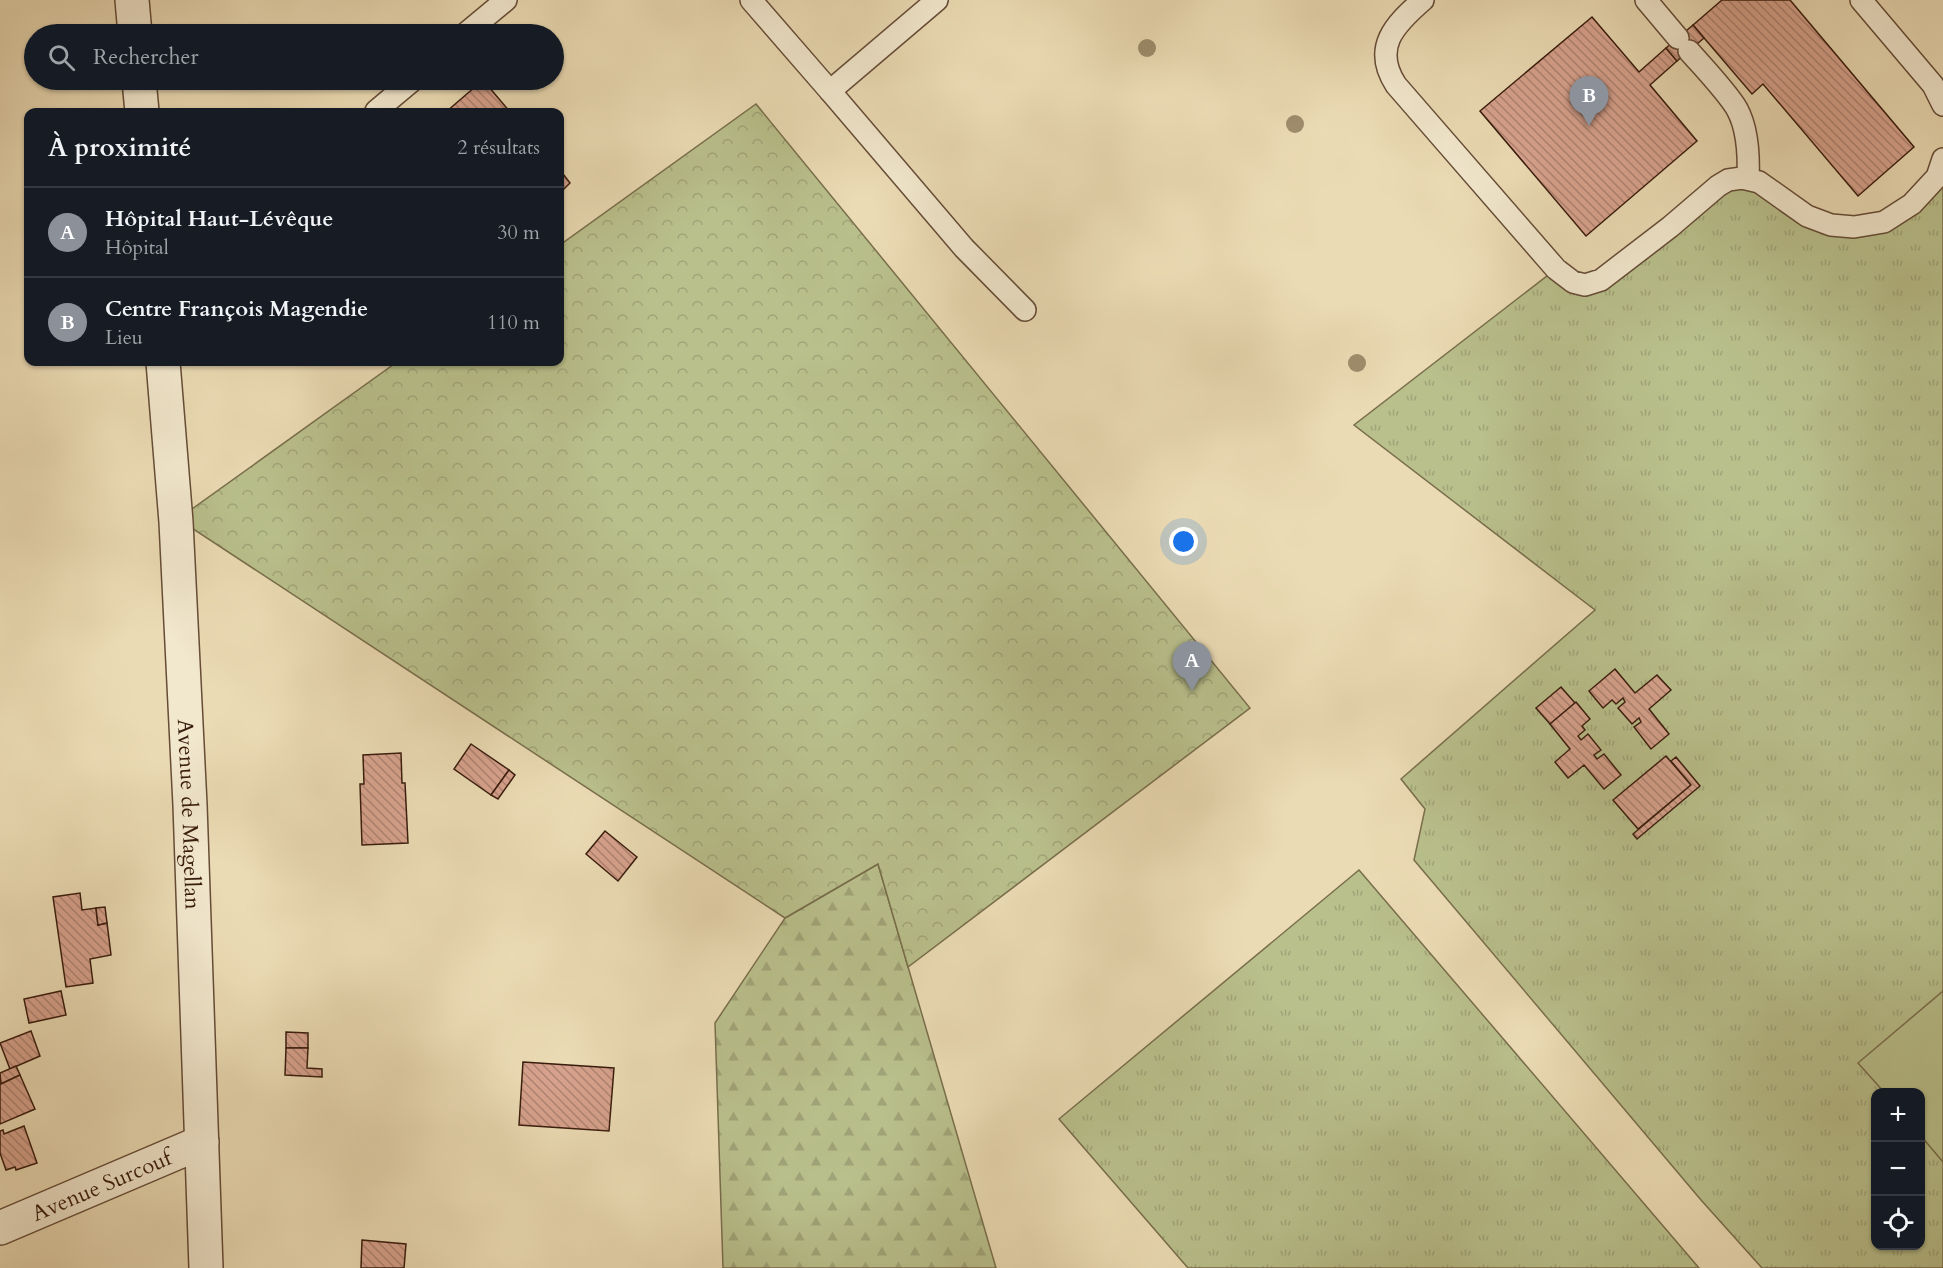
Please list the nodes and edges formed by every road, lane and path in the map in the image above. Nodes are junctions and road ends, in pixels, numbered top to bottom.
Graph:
1 (132, 0) edge
2 (506, 0) edge
3 (751, 0) edge
4 (937, 0) edge
5 (1423, 0) edge
6 (1646, 0) edge
7 (1861, 0) edge
8 (134, 24) edge
9 (477, 24) edge
10 (140, 90) edge
11 (401, 90) edge
12 (830, 91) junction
13 (1943, 105) edge
14 (141, 108) edge
15 (380, 108) edge
16 (1943, 159) edge
17 (1748, 179) junction
18 (1025, 310) dead end
19 (163, 366) edge
20 (202, 1142) junction
21 (0, 1228) edge
22 (206, 1268) edge

1 - 8 street
2 - 9 lane
3 - 12 lane
4 - 12 lane
5 - 17 lane
6 - 17 lane
7 - 13 lane
10 - 14 street
11 - 15 lane
12 - 18 lane
16 - 17 lane
19 - 20 street, Avenue de Magellan
20 - 21 street, Avenue Surcouf
20 - 22 street, Avenue de Magellan

